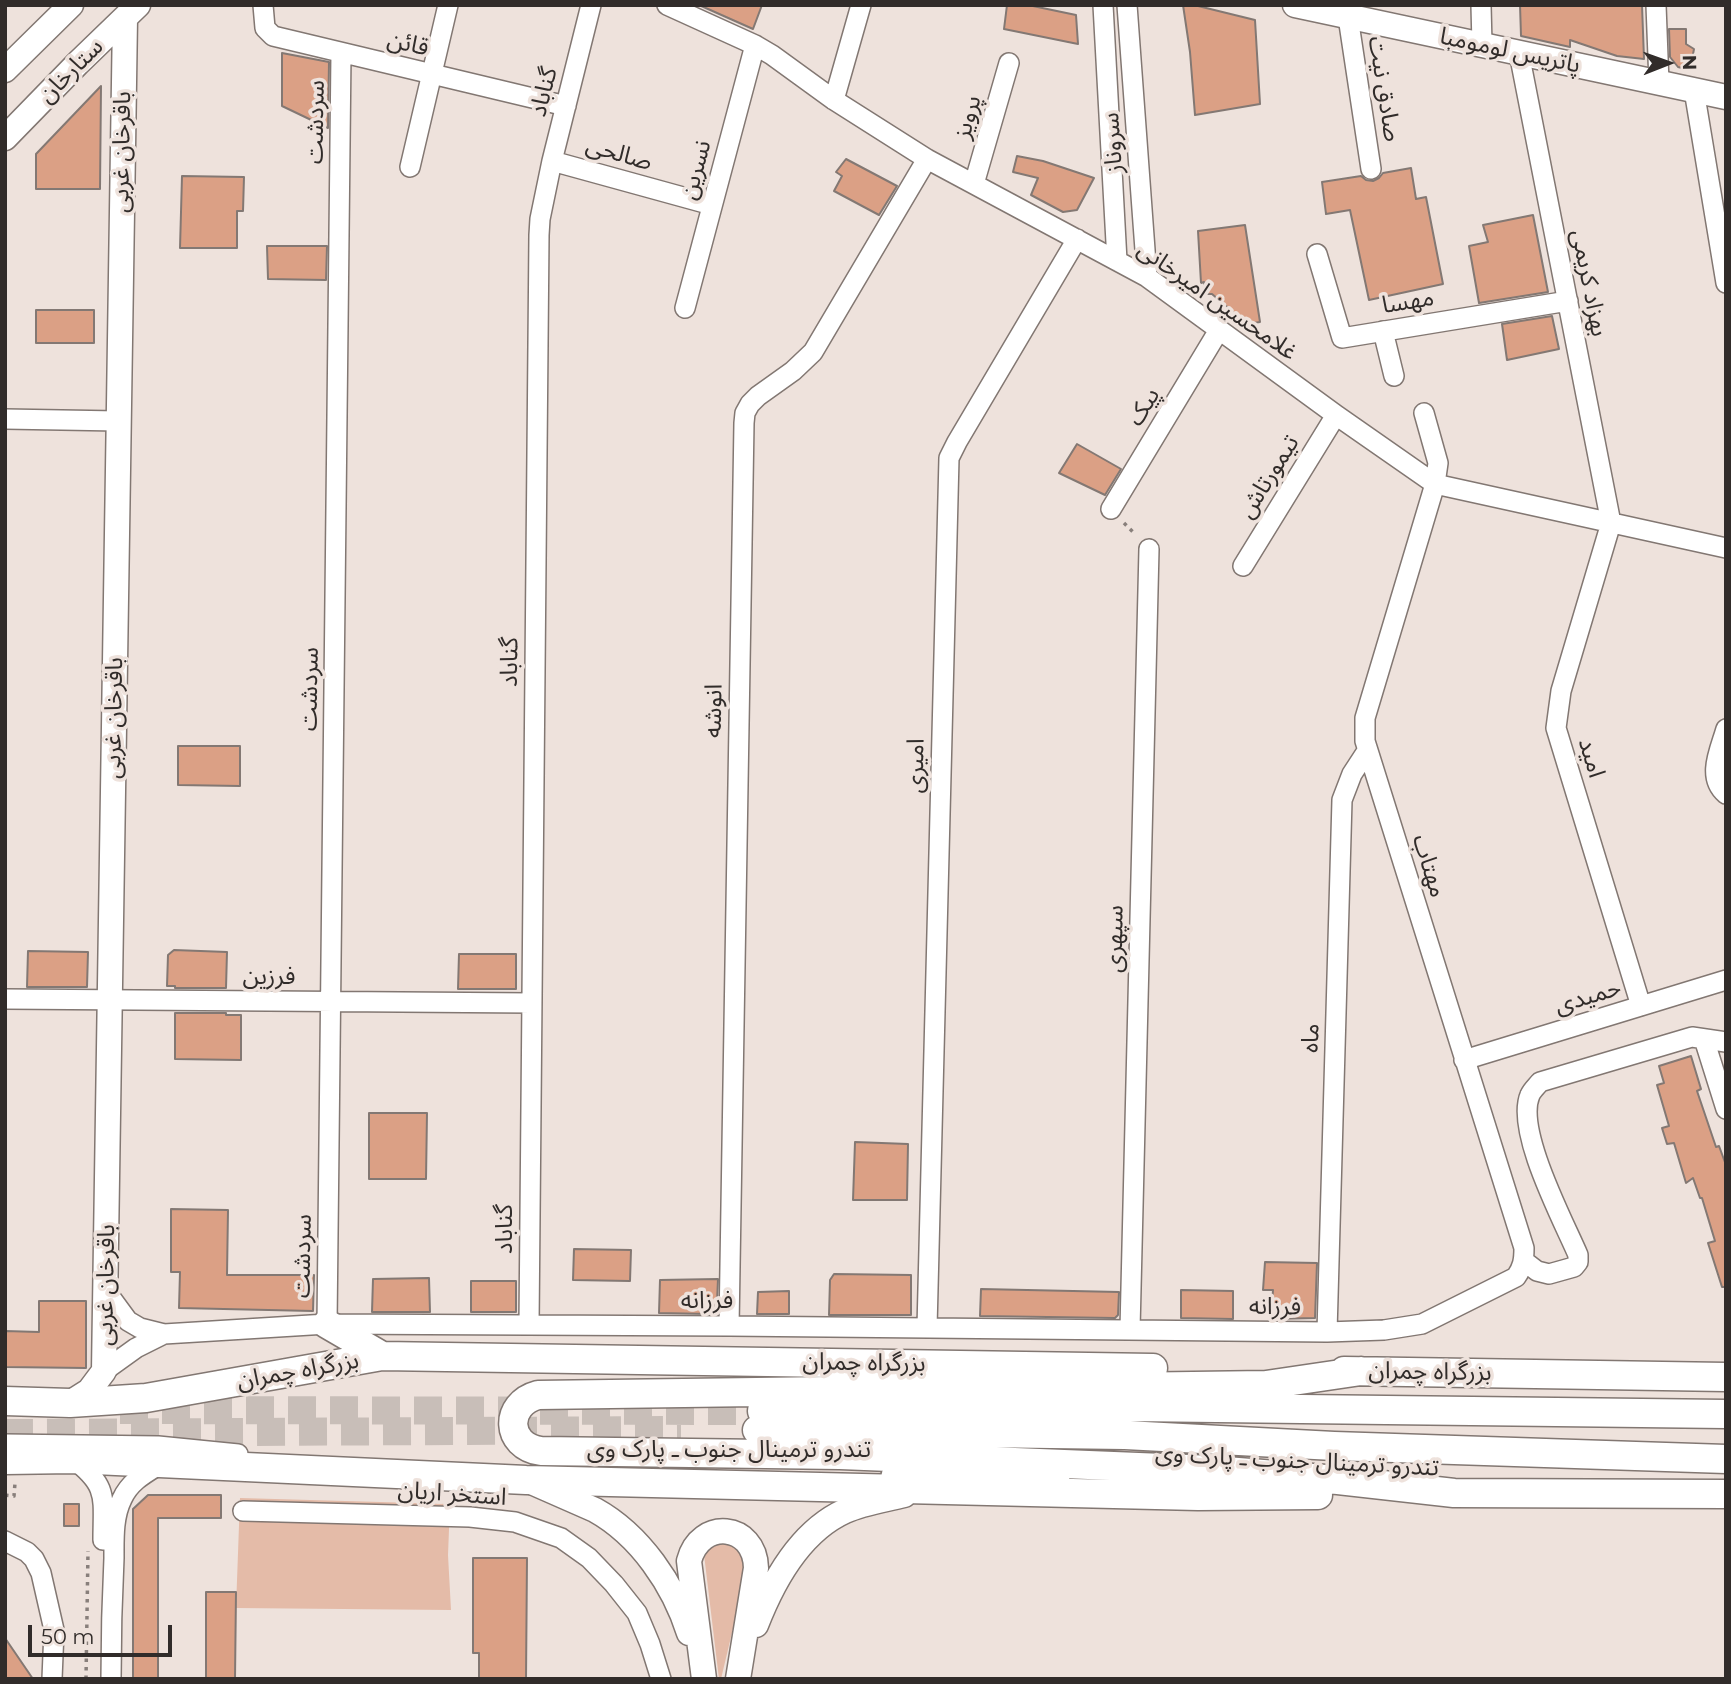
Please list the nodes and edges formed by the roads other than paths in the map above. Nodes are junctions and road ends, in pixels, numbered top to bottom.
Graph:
1 (71, 5) edge
2 (263, 5) edge
3 (447, 5) edge
4 (591, 5) edge
5 (667, 5) edge
6 (862, 5) edge
7 (1103, 5) edge
8 (1127, 5) edge
9 (1294, 5) edge
10 (1481, 5) edge
11 (1656, 5) edge
12 (1320, 8) edge
13 (131, 12) edge
14 (1348, 17) junction
15 (755, 45) junction
16 (1482, 45) junction
17 (341, 53) junction
18 (1519, 53) junction
19 (1009, 63) dead end
20 (5, 71) edge
21 (431, 74) junction
22 (1659, 83) junction
23 (1694, 90) junction
24 (1726, 97) edge
25 (834, 100) junction
26 (1134, 100) junction
27 (1109, 102) junction
28 (566, 106) junction
29 (1136, 123) junction
30 (1110, 124) junction
31 (5, 138) edge
32 (927, 159) junction
33 (552, 160) junction
34 (410, 167) dead end
35 (1371, 169) dead end
36 (974, 184) junction
37 (712, 205) junction
38 (1077, 240) junction
39 (1317, 254) dead end
40 (1117, 261) junction
41 (1147, 277) junction
42 (1726, 283) edge
43 (1567, 300) junction
44 (685, 308) dead end
45 (1219, 330) junction
46 (1383, 331) junction
47 (1394, 376) dead end
48 (1424, 413) dead end
49 (1336, 415) junction
50 (5, 419) edge
51 (118, 421) junction
52 (1436, 484) junction
53 (1111, 509) road end
54 (1611, 523) junction
55 (1726, 548) edge
56 (1149, 550) road end
57 (1242, 566) dead end
58 (1726, 729) edge
59 (1367, 751) junction
60 (1726, 794) edge
61 (1726, 980) edge
62 (5, 999) edge
63 (110, 1000) junction
64 (331, 1002) junction
65 (532, 1003) junction
66 (1641, 1006) junction
67 (1704, 1039) junction
68 (1726, 1042) edge
69 (1464, 1060) junction
70 (1726, 1109) edge
71 (1524, 1261) junction
72 (106, 1291) junction
73 (327, 1324) junction
74 (529, 1324) junction
75 (729, 1326) junction
76 (927, 1328) junction
77 (1130, 1329) junction
78 (1327, 1332) junction
79 (164, 1334) junction
80 (382, 1356) junction
81 (104, 1371) junction
82 (1361, 1371) junction
83 (1726, 1377) edge
84 (5, 1401) edge
85 (70, 1403) junction
86 (1726, 1414) edge
87 (5, 1444) edge
88 (73, 1458) junction
89 (1726, 1458) edge
90 (5, 1460) edge
91 (162, 1464) junction
92 (526, 1480) junction
93 (928, 1489) junction
94 (1454, 1493) junction
95 (1726, 1494) edge
96 (243, 1511) dead end
97 (5, 1541) edge
98 (107, 1599) junction
99 (52, 1679) edge
100 (101, 1679) edge
101 (111, 1679) edge
102 (661, 1679) edge
103 (703, 1679) edge
104 (738, 1679) edge

1 - 20 main road, ستارخان
2 - 17 street, قائن
3 - 21 street
4 - 28 street, گناباد
5 - 15 street, غلامحسین امیرخانی
6 - 25 street
7 - 27 street, سروناز
8 - 26 street, سروناز
9 - 12 main road, پاتریس لومومبا
10 - 16 street
11 - 22 street
12 - 14 main road, پاتریس لومومبا
13 - 31 main road, ستارخان
13 - 51 main road, باقرخان غربی
14 - 16 main road, پاتریس لومومبا
14 - 35 street, صادق نیت
15 - 25 street, غلامحسین امیرخانی
15 - 37 street, نسرین
16 - 18 main road, پاتریس لومومبا
17 - 21 street, قائن
17 - 64 street, سردشت
18 - 22 main road, پاتریس لومومبا
18 - 43 street, بهزاد کریمی
19 - 36 street, پرویز
21 - 28 street, قائن
21 - 34 street
22 - 23 main road, پاتریس لومومبا
23 - 24 main road, پاتریس لومومبا
23 - 42 street
25 - 32 street, غلامحسین امیرخانی
26 - 27 street
26 - 29 street, سروناز
27 - 30 street, سروناز
28 - 33 street, گناباد
29 - 30 street
29 - 41 street, سروناز
30 - 40 street, سروناز
32 - 36 street, غلامحسین امیرخانی
32 - 75 street, انوشه
33 - 37 street, صالحی
33 - 65 street, گناباد
36 - 38 street, غلامحسین امیرخانی
37 - 44 street, نسرین
38 - 40 street, غلامحسین امیرخانی
38 - 76 street, امیری
39 - 46 street, مهسا
40 - 41 street, غلامحسین امیرخانی
41 - 45 street, غلامحسین امیرخانی
43 - 46 street, مهسا
43 - 54 street, بهزاد کریمی
45 - 49 street, غلامحسین امیرخانی
45 - 53 street, پیک
46 - 47 street
48 - 52 street, مهتاب
49 - 52 street, غلامحسین امیرخانی
49 - 57 street, تیمورتاش
50 - 51 street
51 - 63 main road, باقرخان غربی
52 - 54 street, غلامحسین امیرخانی
52 - 59 street, مهتاب
54 - 55 street, غلامحسین امیرخانی
54 - 66 street, امید
56 - 77 street, سپهری
58 - 60 street
59 - 69 street, مهتاب
59 - 78 street, ماه
61 - 66 street, حمیدی
62 - 63 street, فرزین
63 - 64 street, فرزین
63 - 72 main road, باقرخان غربی
64 - 65 street, فرزین
64 - 73 street, سردشت
65 - 74 street, گناباد
66 - 69 street, حمیدی
67 - 68 street
67 - 70 street
67 - 71 street
69 - 71 street, مهتاب
71 - 78 street
72 - 79 street, فرزانه
72 - 81 main road, باقرخان غربی
73 - 74 street, فرزانه
73 - 79 street, فرزانه
73 - 80 highway
74 - 75 street, فرزانه
75 - 76 street, فرزانه
76 - 77 street, فرزانه
77 - 78 street, فرزانه
79 - 81 street
80 - 82 highway, بزرگراه چمران
80 - 85 highway, بزرگراه چمران
81 - 85 main road, باقرخان غربی
82 - 83 highway, بزرگراه چمران
82 - 94 highway
84 - 85 highway, بزرگراه چمران
86 - 89 highway, بزرگراه چمران
87 - 94 street, تندرو ترمینال جنوب ـ پارک وی
88 - 90 highway
88 - 91 highway
88 - 98 street
91 - 92 highway
91 - 98 street
92 - 93 highway
92 - 103 main road
93 - 94 highway
93 - 104 main road
94 - 95 highway
96 - 102 street, استخر اریان
97 - 99 street
98 - 100 street
98 - 101 street
103 - 104 main road

